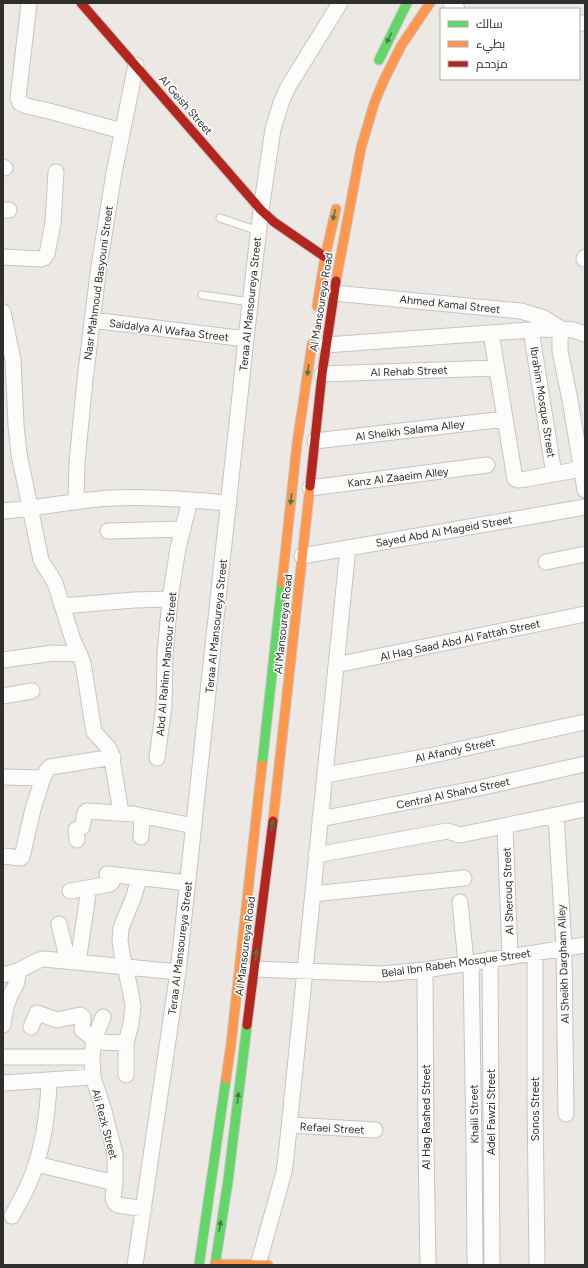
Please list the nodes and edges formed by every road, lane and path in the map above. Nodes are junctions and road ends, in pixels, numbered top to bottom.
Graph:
1 (29, 3) edge
2 (81, 3) edge
3 (340, 3) edge
4 (407, 3) edge
5 (430, 3) edge
6 (136, 65) junction
7 (376, 67) dead end
8 (122, 131) junction
9 (56, 172) dead end
10 (338, 199) dead end
11 (261, 210) junction
12 (220, 218) dead end
13 (258, 231) junction
14 (3, 257) edge
15 (325, 257) junction
16 (334, 293) junction
17 (202, 296) dead end
18 (250, 302) junction
19 (3, 312) edge
20 (316, 316) dead end
21 (92, 320) junction
22 (531, 330) junction
23 (563, 330) junction
24 (314, 331) dead end
25 (491, 333) junction
26 (585, 334) edge
27 (246, 339) junction
28 (326, 345) junction
29 (496, 368) junction
30 (322, 374) junction
31 (8, 381) edge
32 (505, 419) junction
33 (315, 442) junction
34 (487, 465) dead end
35 (581, 469) junction
36 (554, 474) junction
37 (310, 488) junction
38 (585, 490) edge
39 (190, 500) junction
40 (76, 502) junction
41 (229, 503) junction
42 (585, 507) edge
43 (31, 509) junction
44 (3, 511) edge
45 (182, 529) junction
46 (108, 531) dead end
47 (348, 548) junction
48 (585, 554) edge
49 (302, 556) junction
50 (546, 562) dead end
51 (170, 599) junction
52 (62, 606) junction
53 (585, 614) edge
54 (80, 654) junction
55 (3, 660) edge
56 (336, 666) junction
57 (32, 692) dead end
58 (3, 696) edge
59 (585, 722) edge
60 (263, 752) junction
61 (281, 755) junction
62 (113, 757) junction
63 (157, 758) dead end
64 (585, 764) edge
65 (325, 775) junction
66 (3, 777) edge
67 (43, 778) junction
68 (585, 809) edge
69 (121, 813) junction
70 (556, 815) junction
71 (142, 816) junction
72 (320, 819) junction
73 (194, 826) junction
74 (505, 826) junction
75 (141, 837) dead end
76 (77, 840) dead end
77 (316, 855) junction
78 (3, 856) edge
79 (139, 878) junction
80 (464, 878) dead end
81 (188, 883) junction
82 (89, 888) junction
83 (70, 891) dead end
84 (313, 894) junction
85 (460, 902) dead end
86 (59, 924) dead end
87 (585, 945) edge
88 (564, 948) junction
89 (535, 953) junction
90 (510, 956) junction
91 (490, 960) junction
92 (73, 962) junction
93 (469, 963) junction
94 (125, 967) junction
95 (254, 969) junction
96 (425, 970) junction
97 (18, 972) junction
98 (178, 972) junction
99 (305, 972) junction
100 (3, 975) edge
101 (103, 1017) dead end
102 (3, 1025) edge
103 (31, 1027) dead end
104 (94, 1040) junction
105 (126, 1043) junction
106 (3, 1057) edge
107 (92, 1057) junction
108 (126, 1075) dead end
109 (93, 1077) junction
110 (49, 1080) junction
111 (3, 1083) edge
112 (566, 1114) dead end
113 (290, 1125) junction
114 (375, 1130) dead end
115 (36, 1164) junction
116 (115, 1183) junction
117 (144, 1208) junction
118 (12, 1216) dead end
119 (215, 1264) edge
120 (135, 1265) edge
121 (185, 1265) edge
122 (199, 1265) edge
123 (258, 1265) edge
124 (268, 1265) edge
125 (428, 1265) edge
126 (475, 1265) edge
127 (492, 1265) edge
128 (537, 1265) edge

1 - 8 street
2 - 6 main road, Al Geish Street
3 - 11 street, Teraa Al Mansoureya Street
4 -> 7 main road
5 - 16 main road, Al Mansoureya Road
6 - 8 street, Nasr Mahmoud Basyouni Street
6 - 11 main road, Al Geish Street
8 - 21 street, Nasr Mahmoud Basyouni Street
9 - 14 street
10 -> 15 main road, Al Mansoureya Road
11 - 13 street, Teraa Al Mansoureya Street
11 - 15 main road, Al Geish Street
12 - 13 lane
13 - 18 street, Teraa Al Mansoureya Street
15 - 20 main road, Al Mansoureya Road
16 - 23 street, Ahmed Kamal Street
16 - 28 main road, Al Mansoureya Road
17 - 18 lane
18 - 27 street, Teraa Al Mansoureya Street
19 - 31 street
21 - 27 street, Saidalya Al Wafaa Street
21 - 40 street, Nasr Mahmoud Basyouni Street
22 - 23 street
22 - 25 street
22 - 36 street, Ibrahim Mosque Street
23 - 26 street
23 - 35 street
24 -> 60 main road, Al Mansoureya Road
25 - 28 street
25 - 29 street
27 - 41 street, Teraa Al Mansoureya Street
28 - 30 main road, Al Mansoureya Road
29 - 30 street, Al Rehab Street
29 - 32 street
30 - 33 main road, Al Mansoureya Road
31 - 43 street
32 - 33 street, Al Sheikh Salama Alley
32 - 36 street
33 - 37 main road, Al Mansoureya Road
34 - 37 street, Kanz Al Zaaeim Alley
35 - 36 street
35 - 38 street
37 - 49 main road, Al Mansoureya Road
39 - 40 street
39 - 41 street
39 - 45 street, Abd Al Rahim Mansour Street
40 - 43 street
41 - 73 street, Teraa Al Mansoureya Street
42 - 47 street, Sayed Abd Al Mageid Street
43 - 44 street
43 - 52 street
45 - 46 street
45 - 51 street, Abd Al Rahim Mansour Street
47 - 49 street, Sayed Abd Al Mageid Street
47 - 56 street
48 - 50 street
49 - 61 main road, Al Mansoureya Road
51 - 52 street
51 - 63 street, Abd Al Rahim Mansour Street
52 - 54 street
53 - 56 street, Al Hag Saad Abd Al Fattah Street
54 - 55 street
54 - 62 street
56 - 65 street
57 - 58 street
59 - 65 street, Al Afandy Street
60 - 61 main road
60 - 122 main road, Al Mansoureya Road
95 -> 61 main road, Al Mansoureya Road
62 - 67 street
62 - 69 street
64 - 72 street, Central Al Shahd Street
65 - 72 street
66 - 67 street
67 - 78 street
68 - 70 street
69 - 71 street
69 - 76 street
70 - 74 street
70 - 88 street, Al Sheikh Dargham Alley
71 - 73 street
71 - 75 street
72 - 77 street
73 - 81 street, Teraa Al Mansoureya Street
74 - 77 street
74 - 90 street, Al Sherouq Street
77 - 84 street
79 - 81 street
79 - 82 street
79 - 94 street
80 - 84 street
81 - 98 street, Teraa Al Mansoureya Street
82 - 83 street
82 - 92 street
84 - 99 street
85 - 93 street, Khalil Street
86 - 92 street
87 - 88 street, Belal Ibn Rabeh Mosque Street
88 - 89 street, Belal Ibn Rabeh Mosque Street
88 - 112 street, Al Sheikh Dargham Alley
89 - 90 street, Belal Ibn Rabeh Mosque Street
89 - 128 street, Sonos Street
90 - 91 street, Belal Ibn Rabeh Mosque Street
91 - 93 street, Belal Ibn Rabeh Mosque Street
91 - 127 street, Adel Fawzi Street
92 - 94 street
92 - 97 street
93 - 96 street, Belal Ibn Rabeh Mosque Street
93 - 126 street, Khalil Street
94 - 98 street
94 - 105 street
95 - 99 street, Belal Ibn Rabeh Mosque Street
119 -> 95 main road, Al Mansoureya Road
96 - 99 street, Belal Ibn Rabeh Mosque Street
96 - 125 street, Al Hag Rashed Street
97 - 100 street
97 - 102 street
98 - 117 street, Teraa Al Mansoureya Street
99 - 113 street
101 - 104 street, Ali Rezk Street
103 - 104 street
104 - 105 street
104 - 107 street, Ali Rezk Street
105 - 108 street
106 - 107 street
107 - 109 street, Ali Rezk Street
109 - 110 street
109 - 116 street, Ali Rezk Street
110 - 111 street
110 - 115 street
113 - 114 street, Refaei Street
113 - 123 street
115 - 116 street
115 - 118 street
116 - 117 street, Ali Rezk Street
117 - 120 street, Teraa Al Mansoureya Street
119 - 123 main road
121 - 122 street
123 - 124 main road

